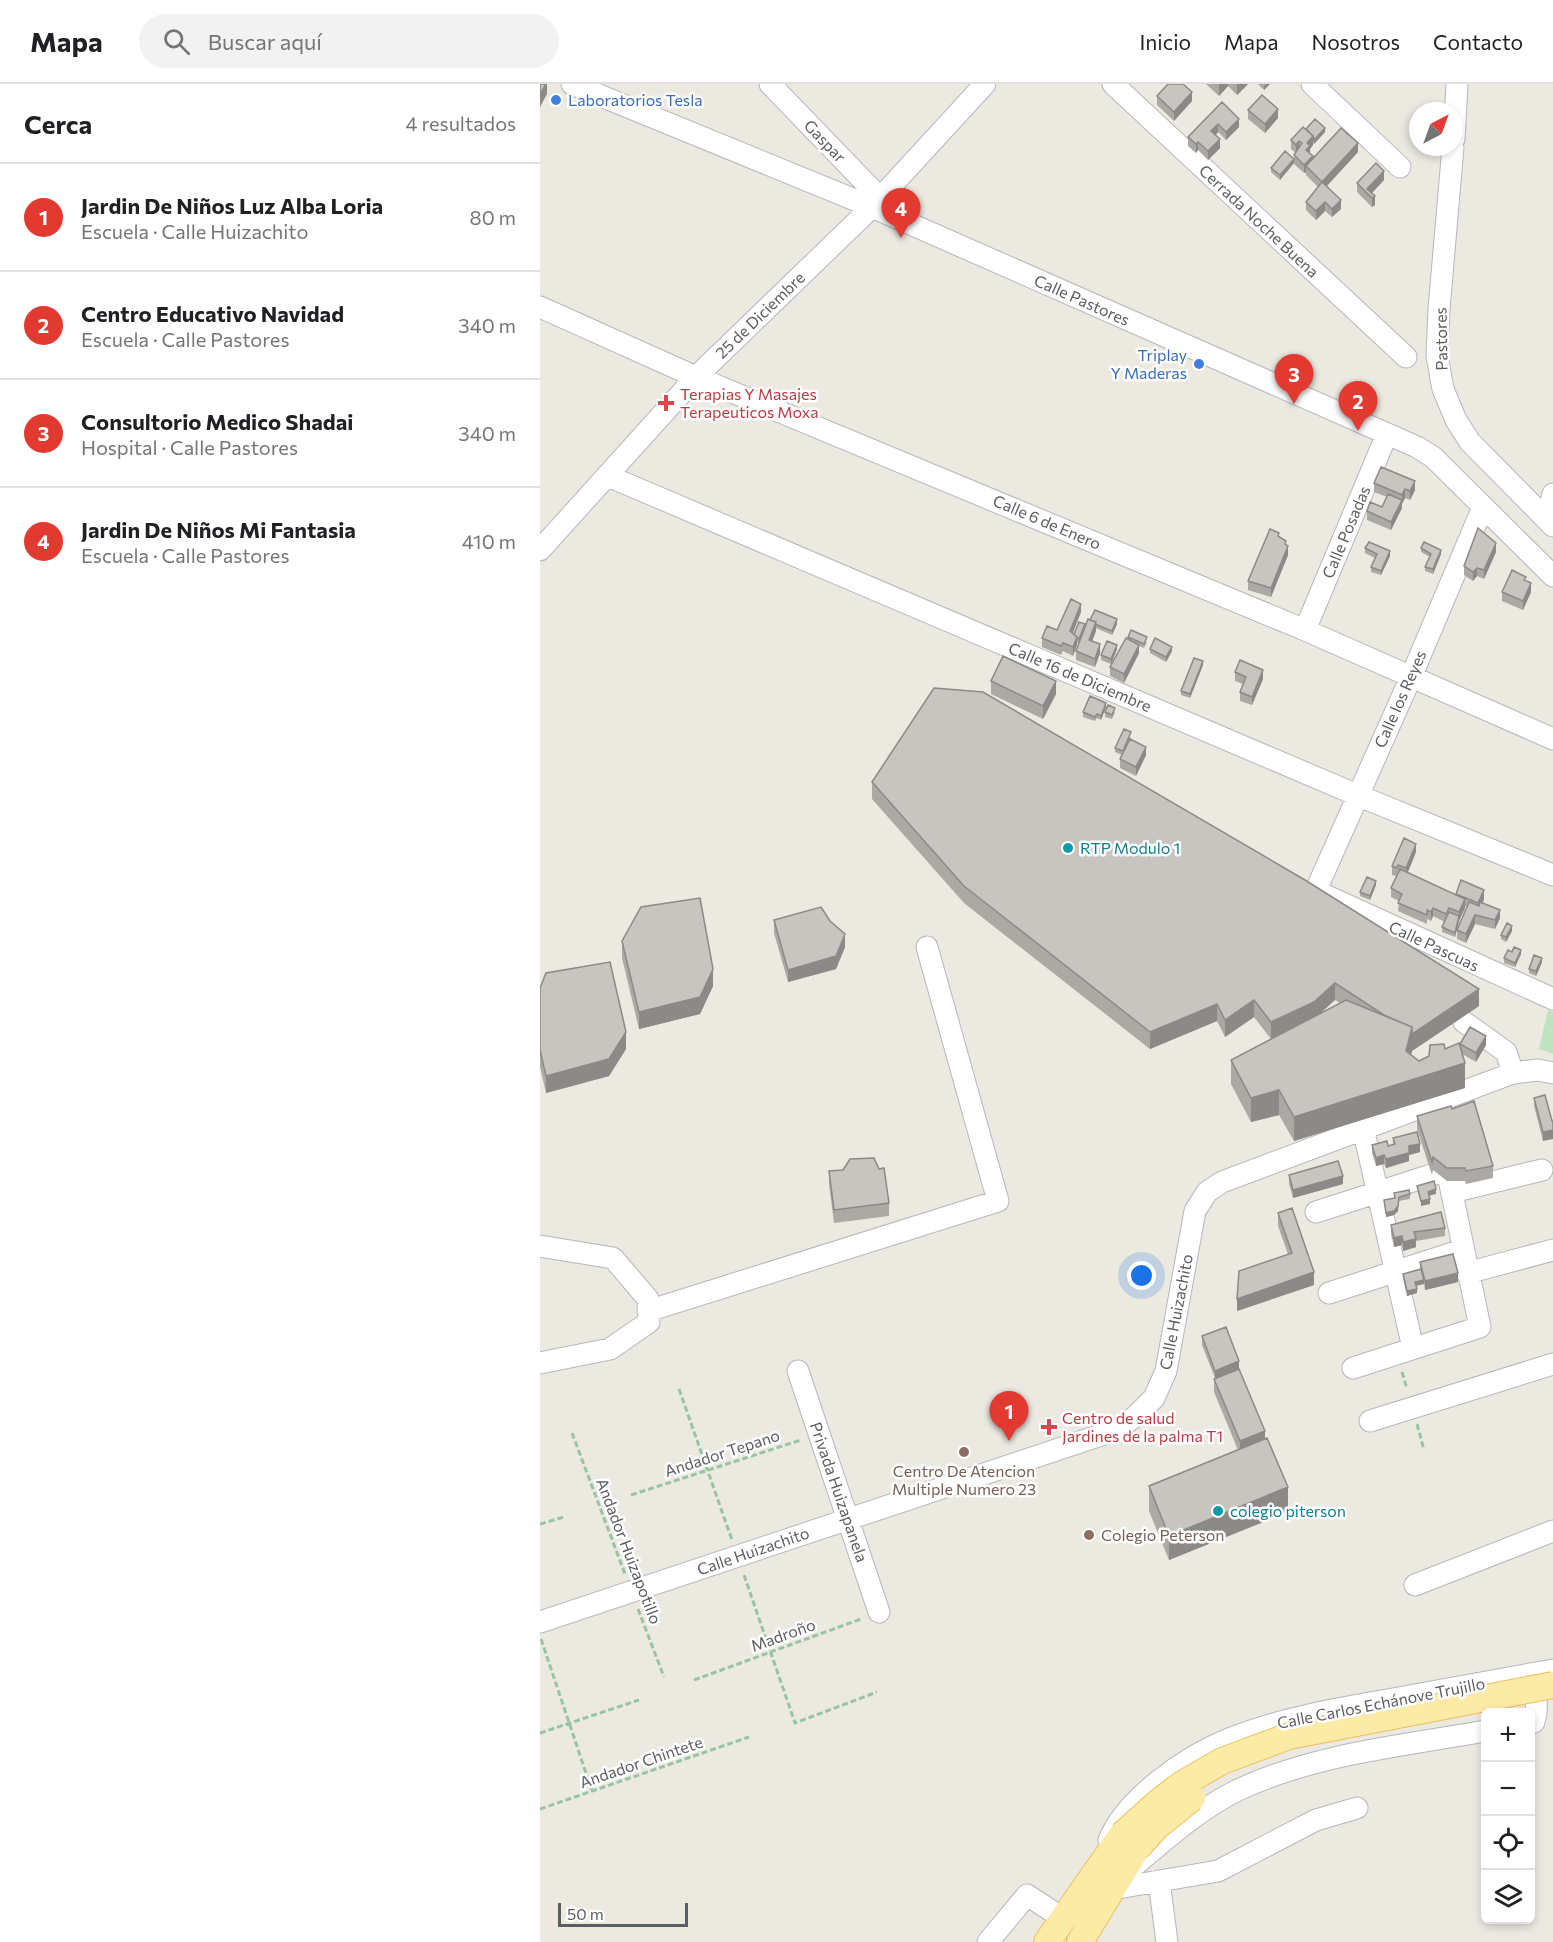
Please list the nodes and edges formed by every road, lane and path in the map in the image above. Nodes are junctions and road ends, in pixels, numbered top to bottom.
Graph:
1 (572, 84) edge
2 (770, 84) edge
3 (985, 84) edge
4 (1113, 84) edge
5 (1312, 84) edge
6 (1457, 84) edge
7 (1456, 102) edge
8 (1452, 156) edge
9 (1400, 167) dead end
10 (876, 203) junction
11 (540, 308) edge
12 (1406, 357) dead end
13 (696, 377) junction
14 (1387, 434) junction
15 (608, 476) junction
16 (1553, 494) edge
17 (1483, 507) junction
18 (1550, 523) edge
19 (540, 550) edge
20 (1553, 576) edge
21 (1305, 630) junction
22 (1411, 677) junction
23 (1553, 738) edge
24 (1357, 795) junction
25 (1553, 875) edge
26 (1295, 878) edge
27 (1316, 890) junction
28 (927, 947) dead end
29 (1553, 999) edge
30 (1464, 1022) dead end
31 (1553, 1072) edge
32 (1513, 1073) junction
33 (1363, 1128) junction
34 (1542, 1170) dead end
35 (1378, 1192) junction
36 (1452, 1192) junction
37 (1316, 1212) dead end
38 (540, 1246) edge
39 (1462, 1250) junction
40 (1553, 1250) edge
41 (1395, 1272) junction
42 (1467, 1273) junction
43 (1329, 1293) dead end
44 (648, 1311) junction
45 (1405, 1351) junction
46 (540, 1363) edge
47 (1553, 1364) edge
48 (1353, 1368) dead end
49 (798, 1371) dead end
50 (1370, 1421) dead end
51 (572, 1433) dead end
52 (819, 1434) junction
53 (631, 1495) dead end
54 (564, 1517) dead end
55 (848, 1519) junction
56 (540, 1524) edge
57 (1553, 1532) edge
58 (1414, 1585) dead end
59 (632, 1591) junction
60 (879, 1612) joint
61 (540, 1622) edge
62 (540, 1638) edge
63 (1553, 1670) edge
64 (1521, 1676) junction
65 (664, 1677) dead end
66 (694, 1680) dead end
67 (1553, 1685) edge
68 (877, 1692) dead end
69 (1424, 1693) junction
70 (639, 1700) dead end
71 (1553, 1700) edge
72 (1539, 1721) edge
73 (795, 1723) dead end
74 (569, 1724) junction
75 (1481, 1732) edge
76 (540, 1733) edge
77 (749, 1737) dead end
78 (1434, 1740) junction
79 (592, 1791) junction
80 (1357, 1808) dead end
81 (540, 1809) edge
82 (1130, 1842) junction
83 (1159, 1881) junction
84 (1108, 1882) junction
85 (1064, 1918) junction
86 (988, 1942) edge
87 (1047, 1942) edge
88 (1080, 1942) edge
89 (1167, 1942) edge

1 - 10 street, Calle Pastores
2 - 10 street, Gaspar
3 - 10 street, 25 de Diciembre
4 - 12 street, Cerrada Noche Buena
5 - 9 street
6 - 7 street
8 - 18 street, Pastores
10 - 13 street, 25 de Diciembre
10 - 14 street, Calle Pastores
11 - 13 street, Calle 6 de Enero
13 - 15 street, 25 de Diciembre
13 - 21 street, Calle 6 de Enero
14 - 17 street, Calle Pastores
14 - 21 street, Calle Posadas
15 - 19 street, 25 de Diciembre
15 - 24 street, Calle 16 de Diciembre
16 - 18 street
17 - 20 street, Calle Pastores
17 - 22 street, Calle los Reyes
21 - 22 street, Calle 6 de Enero
22 - 23 street, Calle 6 de Enero
22 - 24 street, Calle los Reyes
24 - 25 street, Calle 16 de Diciembre
24 - 27 street, Calle los Reyes
26 - 27 street, Calle Pascuas
27 - 29 street, Calle Pascuas
28 - 44 street
30 - 32 street
31 - 32 street, Calle Huizachito
32 - 33 street, Calle Huizachito
33 - 35 street
33 - 55 street, Calle Huizachito
34 - 36 street
35 - 36 street
35 - 37 street
35 - 41 street
36 - 39 street
38 - 44 street
39 - 41 street
39 - 42 street
40 - 42 street
41 - 43 street
41 - 45 street
42 - 45 street
44 - 46 street
45 - 48 street
47 - 50 street
49 - 52 street, Privada Huizapanela
51 - 59 path, Andador Huizapotillo
52 - 53 path, Andador Tepano
52 - 55 street, Privada Huizapanela
54 - 56 path
55 - 59 street, Calle Huizachito
55 - 60 street, Privada Huizapanela
57 - 58 street
59 - 61 street, Calle Huizachito
59 - 65 path, Andador Huizapotillo
60 - 66 path, Madroño
62 - 74 path
63 - 64 street, Calle Carlos Echánove Trujillo
64 - 69 street, Calle Carlos Echánove Trujillo
64 - 72 street
67 - 82 main road, Calle Carlos Echánove Trujillo, bridge
68 - 73 path
69 - 78 street
69 - 84 street, Calle Carlos Echánove Trujillo
70 - 74 path
71 - 82 main road, Calle Carlos Echánove Trujillo, bridge
74 - 76 path
74 - 79 path
75 - 78 street, Calle Carlos Echánove Trujillo
77 - 79 path, Andador Chintete
78 - 84 street, Calle Carlos Echánove Trujillo
79 - 81 path, Andador Chintete
80 - 83 street
82 - 84 main road, Calle Carlos Echánove Trujillo
83 - 84 street
83 - 89 street
84 - 85 main road, Calle Carlos Echánove Trujillo
84 - 88 main road, Calle Carlos Echánove Trujillo
85 - 86 street
85 - 87 main road, Calle Carlos Echánove Trujillo

